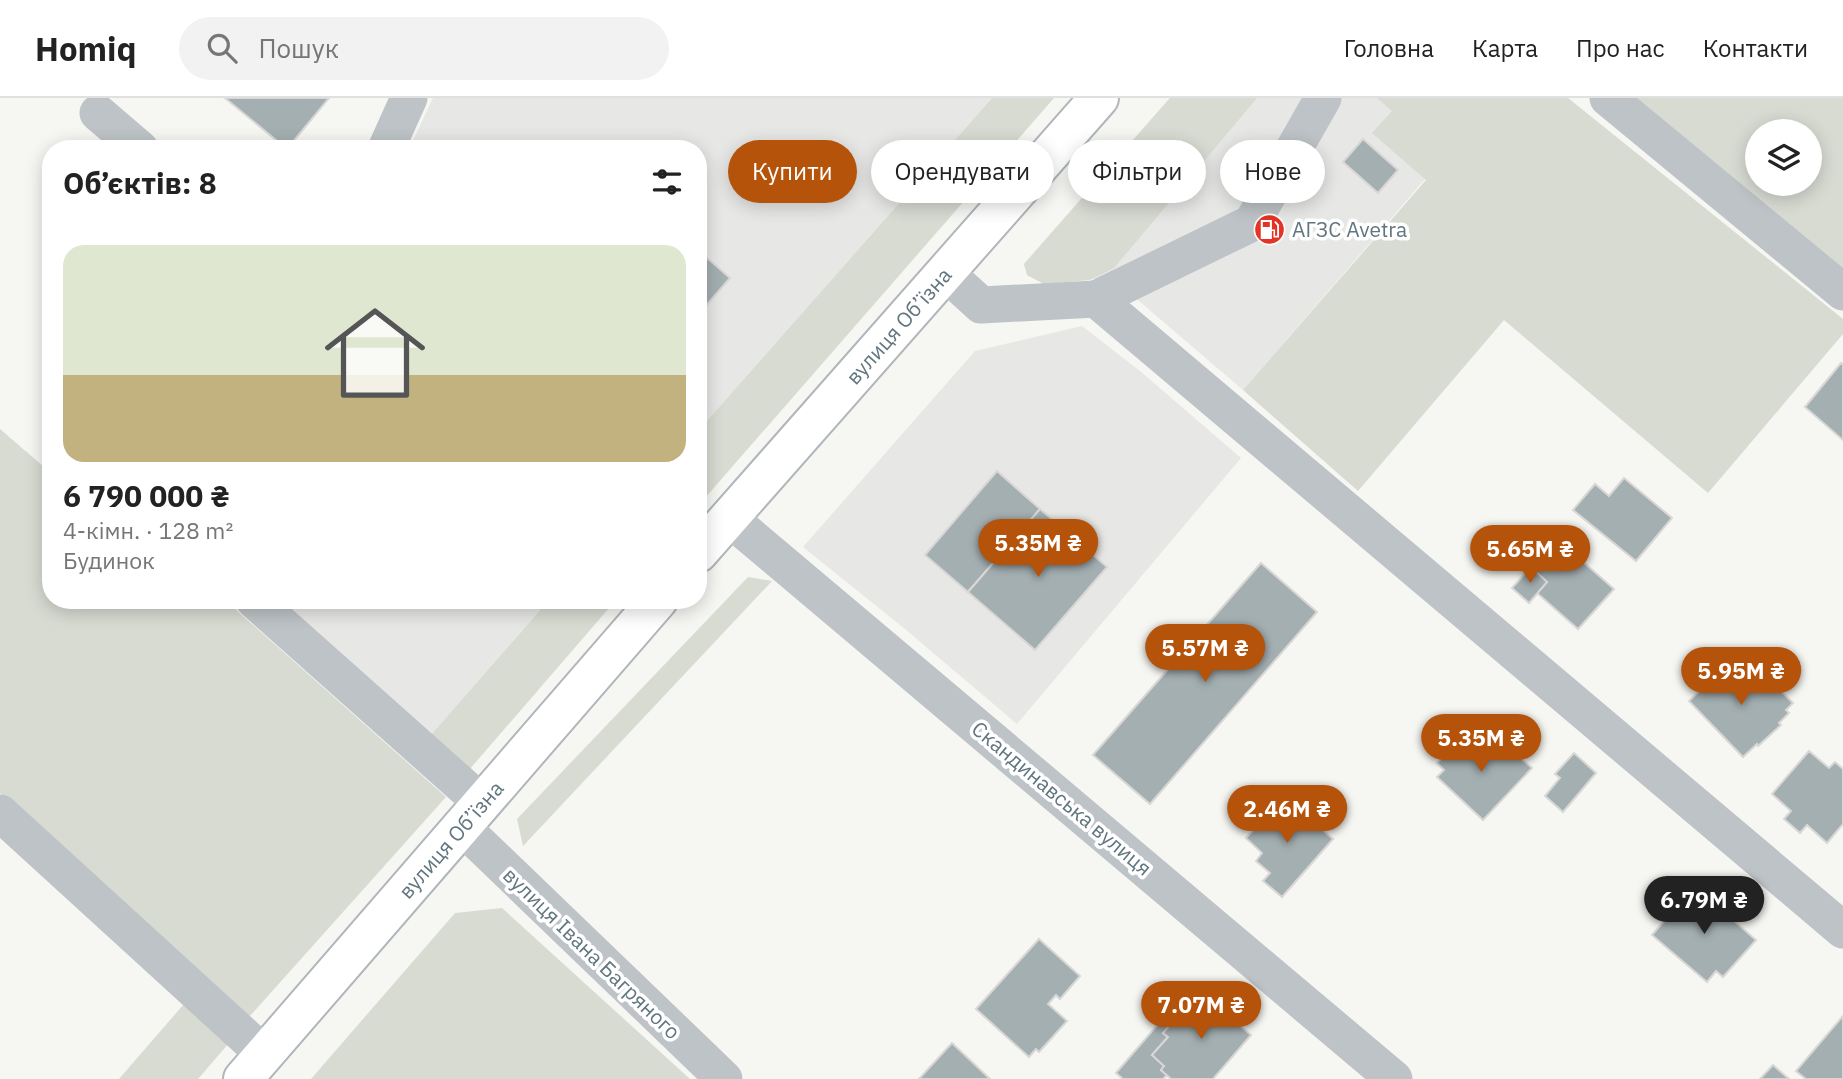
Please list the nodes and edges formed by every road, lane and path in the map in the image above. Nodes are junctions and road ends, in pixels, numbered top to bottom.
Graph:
1 (409, 98) edge
2 (1099, 98) edge
3 (1323, 98) edge
4 (1608, 98) edge
5 (98, 113) dead end
6 (130, 140) edge
7 (390, 140) edge
8 (946, 273) junction
9 (1843, 292) edge
10 (1096, 299) junction
11 (729, 518) junction
12 (707, 544) edge
13 (263, 609) edge
14 (650, 609) edge
15 (0, 813) edge
16 (471, 815) junction
17 (1843, 930) edge
18 (253, 1066) edge
19 (724, 1079) edge
20 (1394, 1079) edge

1 - 7 street
2 - 8 highway, вулиця Об’їзна
3 - 10 street
4 - 9 street
5 - 6 street
8 - 10 street
8 - 11 highway, вулиця Об’їзна
10 - 17 street
11 - 12 highway, вулиця Об’їзна
11 - 20 street, Скандинавська вулиця
13 - 16 street, вулиця Івана Багряного
14 - 16 highway, вулиця Об’їзна
15 - 18 street
16 - 18 highway, вулиця Об’їзна
16 - 19 street, вулиця Івана Багряного

